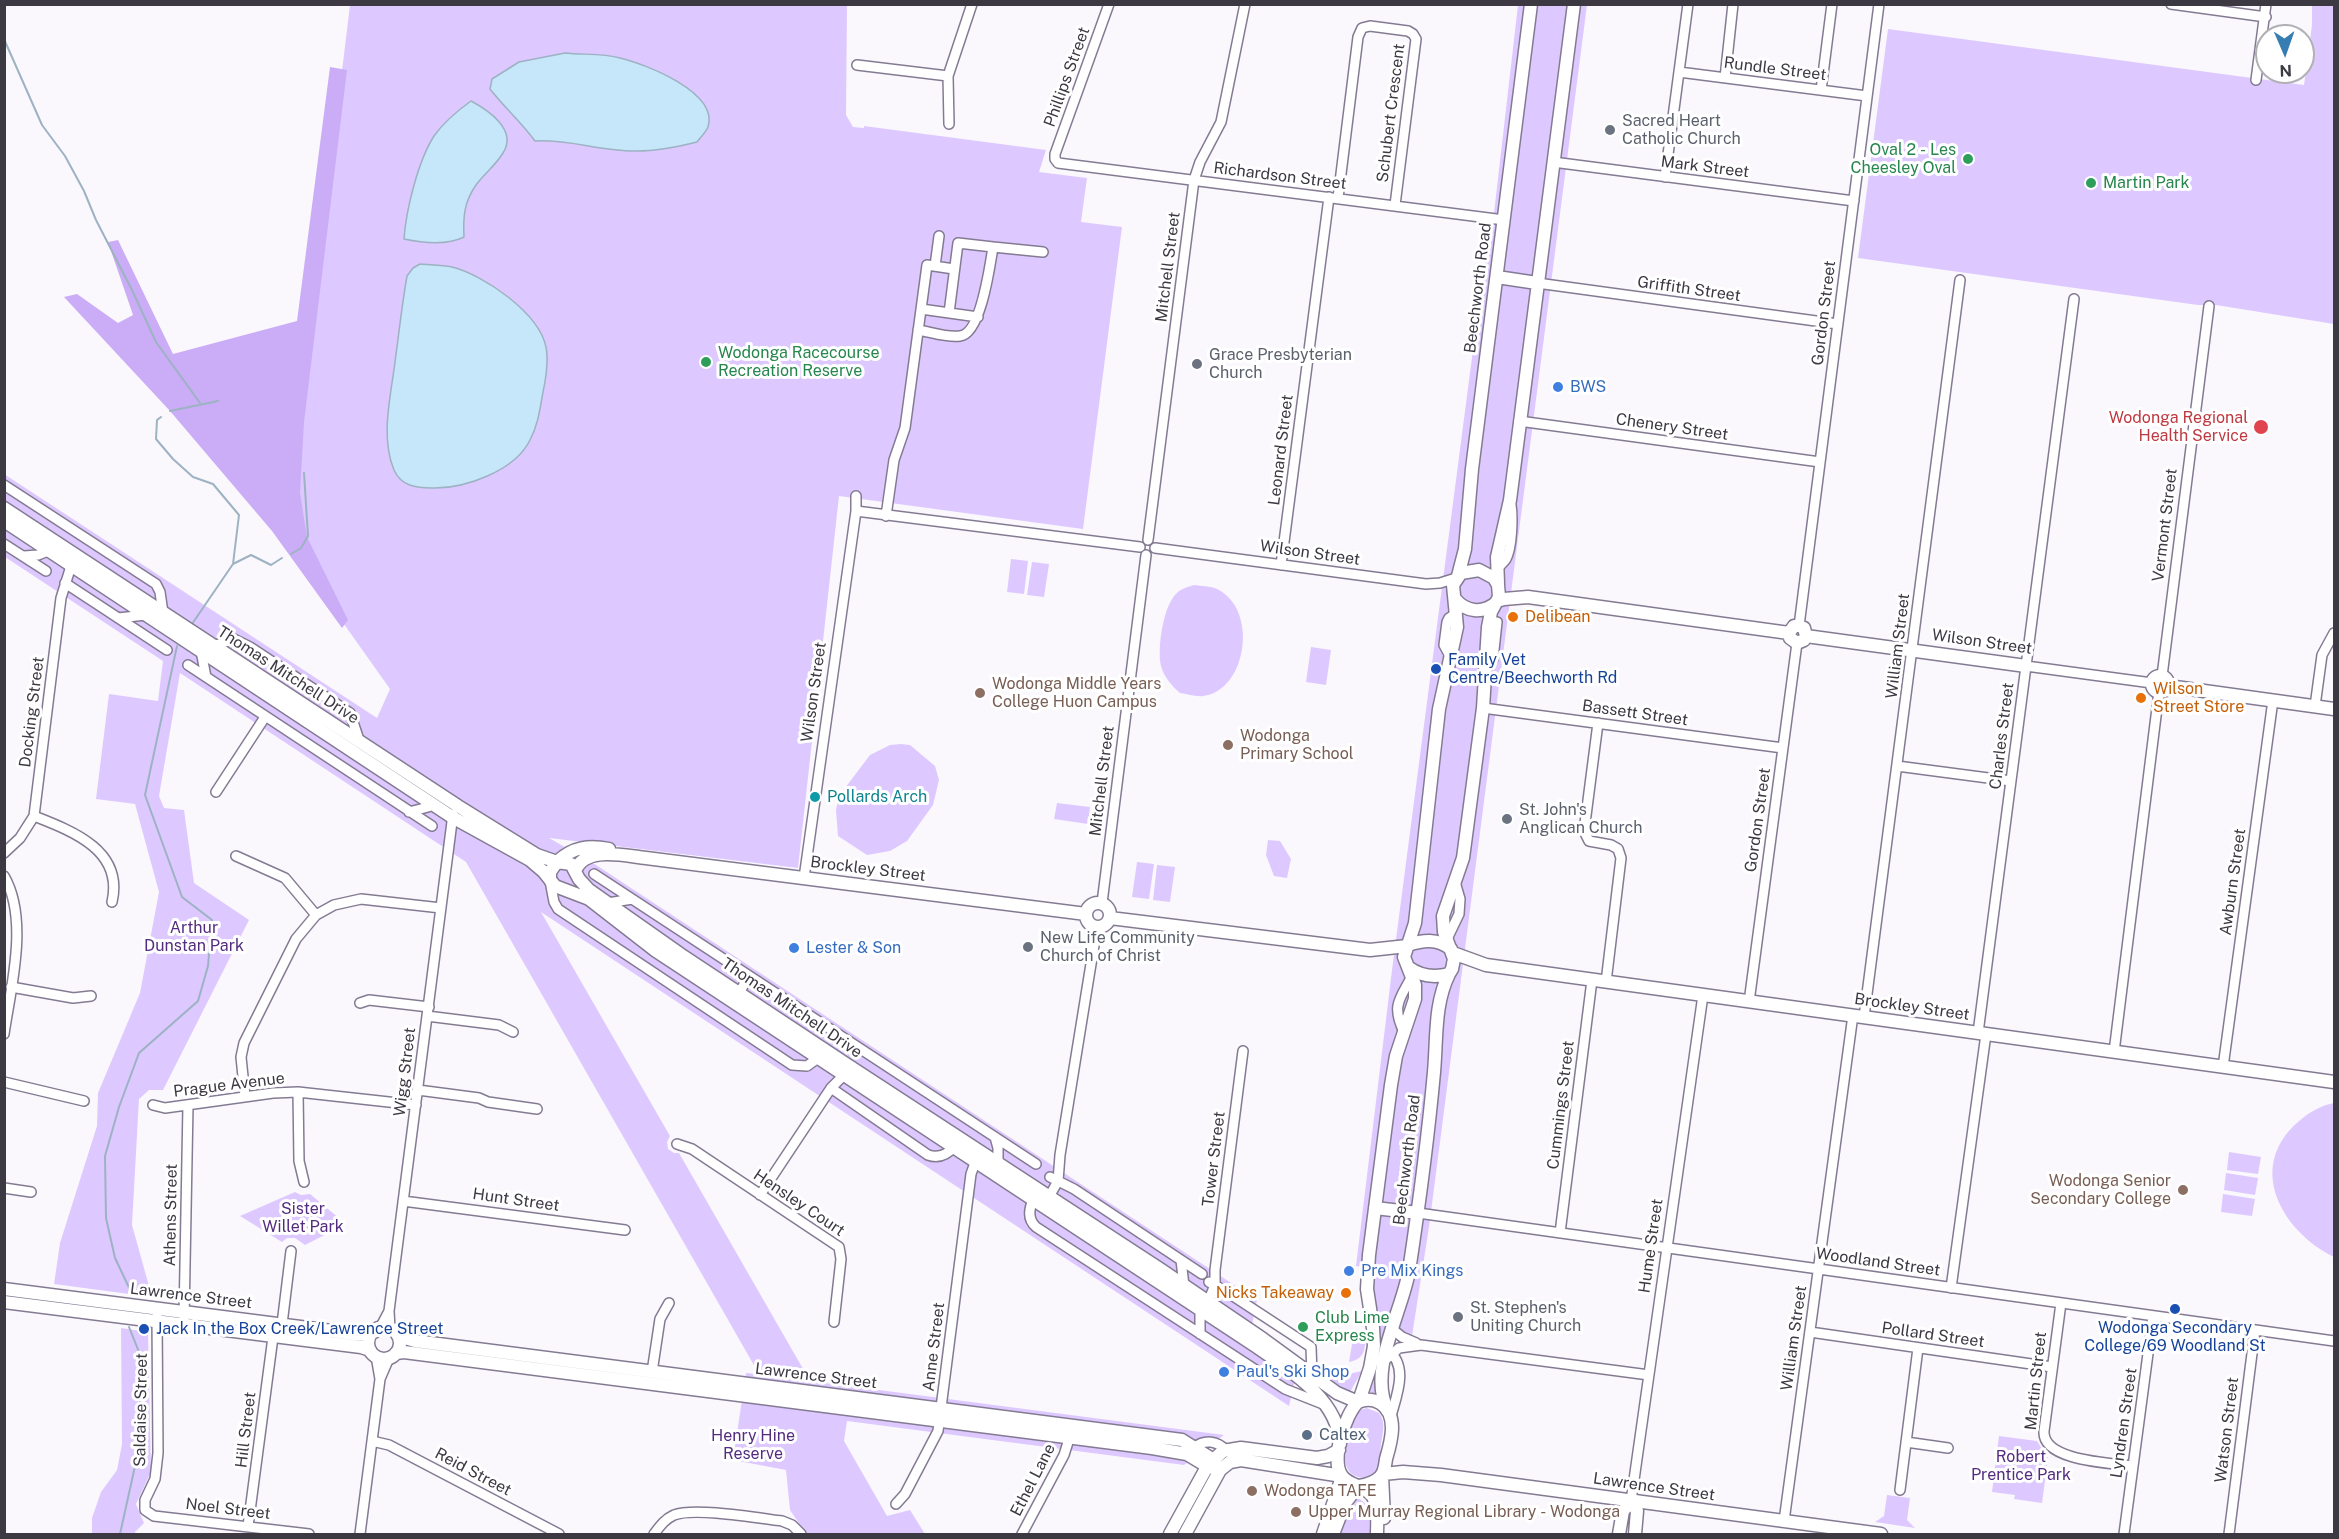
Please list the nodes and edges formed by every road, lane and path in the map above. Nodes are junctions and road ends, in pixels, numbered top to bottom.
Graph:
1 (972, 4) edge
2 (1109, 4) edge
3 (1245, 4) edge
4 (1531, 4) edge
5 (1574, 4) edge
6 (1688, 4) edge
7 (1733, 4) edge
8 (1832, 4) edge
9 (1879, 4) edge
10 (2171, 4) edge
11 (2266, 4) edge
12 (2266, 17) junction
13 (2265, 24) edge
14 (857, 65) dead end
15 (1679, 72) junction
16 (948, 76) junction
17 (1725, 78) junction
18 (1821, 90) junction
19 (1868, 96) junction
20 (949, 124) dead end
21 (1055, 159) joint
22 (1553, 162) junction
23 (1665, 177) junction
24 (1194, 180) junction
25 (1333, 198) junction
26 (1854, 201) junction
27 (1395, 205) junction
28 (1504, 220) junction
29 (939, 236) dead end
30 (993, 247) junction
31 (1043, 252) dead end
32 (935, 266) junction
33 (954, 269) junction
34 (1497, 277) junction
35 (1960, 280) dead end
36 (1537, 283) junction
37 (2074, 299) dead end
38 (2209, 306) dead end
39 (921, 309) junction
40 (949, 313) junction
41 (978, 317) junction
42 (1838, 324) junction
43 (918, 330) junction
44 (1519, 421) junction
45 (1820, 462) junction
46 (4, 485) edge
47 (856, 496) dead end
48 (4, 508) edge
49 (856, 511) junction
50 (886, 516) junction
51 (4, 521) edge
52 (46, 536) junction
53 (4, 544) edge
54 (1145, 547) junction
55 (48, 550) junction
56 (22, 555) junction
57 (72, 560) junction
58 (1281, 565) junction
59 (46, 570) dead end
60 (1457, 577) junction
61 (65, 583) junction
62 (1426, 584) junction
63 (1498, 584) junction
64 (1528, 597) junction
65 (1454, 598) junction
66 (1497, 602) junction
67 (163, 613) junction
68 (146, 615) junction
69 (118, 618) junction
70 (2334, 633) edge
71 (1798, 634) junction
72 (207, 649) junction
73 (1913, 649) junction
74 (167, 650) dead end
75 (188, 665) dead end
76 (2026, 666) junction
77 (206, 677) junction
78 (2160, 684) junction
79 (2273, 700) junction
80 (2315, 706) junction
81 (1483, 708) junction
82 (2334, 709) edge
83 (265, 717) junction
84 (1598, 723) junction
85 (360, 743) junction
86 (1783, 748) junction
87 (1897, 766) junction
88 (2011, 782) junction
89 (216, 792) dead end
90 (433, 797) junction
91 (410, 812) junction
92 (460, 815) junction
93 (33, 816) junction
94 (432, 826) dead end
95 (4, 853) edge
96 (236, 856) dead end
97 (646, 858) junction
98 (557, 862) junction
99 (576, 872) junction
100 (594, 874) dead end
101 (4, 876) edge
102 (804, 878) junction
103 (550, 880) junction
104 (561, 889) junction
105 (632, 899) junction
106 (112, 902) dead end
107 (608, 903) junction
108 (1102, 903) junction
109 (441, 908) junction
110 (1086, 914) junction
111 (316, 915) junction
112 (1110, 918) junction
113 (1097, 927) junction
114 (1407, 945) junction
115 (1450, 947) junction
116 (1370, 950) junction
117 (1486, 965) junction
118 (1409, 970) junction
119 (1450, 972) junction
120 (752, 978) junction
121 (1592, 980) junction
122 (1606, 982) junction
123 (11, 987) junction
124 (1703, 995) junction
125 (91, 996) dead end
126 (740, 998) junction
127 (1749, 1002) junction
128 (360, 1003) dead end
129 (428, 1011) junction
130 (1858, 1016) junction
131 (513, 1032) dead end
132 (4, 1034) edge
133 (1982, 1034) junction
134 (817, 1045) junction
135 (1243, 1051) dead end
136 (2114, 1052) junction
137 (818, 1058) junction
138 (792, 1065) junction
139 (2223, 1067) junction
140 (842, 1070) junction
141 (808, 1075) dead end
142 (4, 1082) edge
143 (2334, 1082) edge
144 (831, 1088) junction
145 (418, 1090) junction
146 (298, 1092) junction
147 (245, 1096) junction
148 (84, 1101) dead end
149 (153, 1105) dead end
150 (188, 1105) junction
151 (416, 1105) junction
152 (537, 1109) dead end
153 (995, 1137) junction
154 (958, 1142) junction
155 (677, 1144) dead end
156 (982, 1160) junction
157 (998, 1161) junction
158 (1036, 1164) dead end
159 (1054, 1179) junction
160 (304, 1182) dead end
161 (4, 1188) edge
162 (31, 1192) dead end
163 (1042, 1194) junction
164 (760, 1195) junction
165 (403, 1201) junction
166 (1375, 1208) junction
167 (1418, 1213) junction
168 (625, 1230) dead end
169 (1560, 1233) junction
170 (1667, 1248) junction
171 (291, 1251) dead end
172 (1181, 1260) junction
173 (1818, 1269) junction
174 (1202, 1274) dead end
175 (1170, 1283) junction
176 (1212, 1284) junction
177 (1184, 1286) junction
178 (1951, 1288) junction
179 (4, 1289) edge
180 (4, 1302) edge
181 (669, 1303) dead end
182 (2061, 1303) junction
183 (1204, 1305) junction
184 (184, 1312) junction
185 (157, 1316) junction
186 (2153, 1316) junction
187 (834, 1322) dead end
188 (282, 1324) junction
189 (183, 1326) junction
190 (1392, 1329) junction
191 (2255, 1330) junction
192 (386, 1331) junction
193 (1810, 1332) junction
194 (1200, 1334) junction
195 (273, 1337) junction
196 (2334, 1341) edge
197 (1421, 1345) junction
198 (1918, 1348) junction
199 (373, 1353) junction
200 (1388, 1354) junction
201 (524, 1355) junction
202 (392, 1356) junction
203 (2052, 1367) junction
204 (522, 1368) junction
205 (652, 1372) junction
206 (1312, 1375) junction
207 (1649, 1375) junction
208 (380, 1379) junction
209 (651, 1385) junction
210 (819, 1392) junction
211 (1358, 1401) junction
212 (1325, 1405) junction
213 (818, 1406) junction
214 (1389, 1414) junction
215 (941, 1415) junction
216 (1071, 1425) junction
217 (1069, 1439) junction
218 (372, 1441) junction
219 (1906, 1442) junction
220 (1194, 1447) junction
221 (1340, 1447) junction
222 (1389, 1448) junction
223 (1948, 1448) dead end
224 (1226, 1450) junction
225 (1303, 1456) junction
226 (1213, 1465) junction
227 (2133, 1466) junction
228 (1314, 1470) junction
229 (1422, 1473) junction
230 (1383, 1474) junction
231 (1342, 1476) junction
232 (1359, 1486) junction
233 (1900, 1490) dead end
234 (1631, 1501) junction
235 (896, 1504) dead end
236 (145, 1510) joint
237 (1784, 1521) junction
238 (248, 1526) junction
239 (1620, 1530) edge
240 (1635, 1531) edge
241 (309, 1534) edge
242 (360, 1534) edge
243 (559, 1534) edge
244 (654, 1534) edge
245 (801, 1534) edge
246 (1022, 1534) edge
247 (1170, 1534) edge
248 (1185, 1534) edge
249 (1323, 1534) edge
250 (1333, 1534) edge
251 (1377, 1534) edge
252 (1385, 1534) edge
253 (1881, 1534) edge
254 (2124, 1534) edge
255 (2229, 1534) edge

1 - 16 street
2 - 21 street, Phillips Street
3 - 24 street, Mitchell Street
4 - 28 main road, Beechworth Road
5 - 22 main road
6 - 15 street
7 - 17 street
8 - 18 street
9 - 19 street, Gordon Street
10 - 12 street
11 - 12 street
12 - 13 street
14 - 16 street
15 - 17 street, Rundle Street
15 - 23 street
16 - 20 street
17 - 18 street, Rundle Street
18 - 19 street, Rundle Street
19 - 26 street, Gordon Street
21 - 24 street, Richardson Street
22 - 23 street, Mark Street
22 - 36 main road
23 - 26 street, Mark Street
24 - 25 street, Richardson Street
24 - 54 street, Mitchell Street
25 - 27 street, Richardson Street
25 - 27 street, Schubert Crescent
25 - 58 street, Leonard Street
26 - 42 street, Gordon Street
27 - 28 street, Richardson Street
28 - 34 main road, Beechworth Road
29 - 32 street
30 - 31 street
30 - 33 street
30 - 41 street
32 - 33 street
32 - 39 street
33 - 40 street
34 - 36 main road
34 - 60 main road, Beechworth Road
35 - 73 street, William Street
36 - 42 street, Griffith Street
36 - 44 main road
37 - 76 street, Charles Street
38 - 78 street, Vermont Street
39 - 40 street
39 - 43 street
40 - 41 street
41 - 43 street
42 - 45 street, Gordon Street
43 - 50 street
44 - 45 street, Chenery Street
44 - 63 main road
45 - 71 street, Gordon Street
46 - 67 street
47 - 49 street, Wilson Street
48 - 52 main road, Thomas Mitchell Drive
49 - 50 street
49 - 102 street, Wilson Street
50 - 54 street
51 - 55 main road, Thomas Mitchell Drive
52 - 55 main road
52 - 57 main road, Thomas Mitchell Drive
53 - 56 street
54 - 58 street, Wilson Street
54 - 108 street, Mitchell Street
55 - 56 street
55 - 57 main road, Thomas Mitchell Drive
56 - 59 street
57 - 61 street, Docking Street
57 - 67 main road, Thomas Mitchell Drive
57 - 68 main road, Thomas Mitchell Drive
58 - 62 street, Wilson Street
60 - 62 street, Wilson Street
60 - 63 main road
60 - 65 main road
61 - 69 street
61 - 93 street, Docking Street
62 - 65 street, Wilson Street
63 - 64 main road, Wilson Street
63 - 66 main road
64 - 66 main road, Wilson Street
64 - 71 main road, Wilson Street
65 - 66 main road
65 - 114 main road
66 - 81 main road
67 - 72 main road, Thomas Mitchell Drive
68 - 69 street
68 - 72 main road, Thomas Mitchell Drive
69 - 74 street
70 - 80 street
71 - 73 main road, Wilson Street
71 - 86 street, Gordon Street
72 - 77 street, Thomas Mitchell Drive
72 - 85 main road, Thomas Mitchell Drive
72 - 85 street
72 - 90 main road
73 - 76 main road, Wilson Street
73 - 87 street, William Street
75 - 77 street
76 - 78 street, Wilson Street
76 - 88 street, Charles Street
77 - 83 street
78 - 79 main road, Wilson Street
78 - 136 street, Vermont Street
79 - 80 main road, Wilson Street
79 - 139 street, Awburn Street
80 - 82 main road, Wilson Street
81 - 84 street, Bassett Street
81 - 115 main road
83 - 89 street
83 - 91 street
84 - 86 street, Bassett Street
84 - 122 street
85 - 90 main road, Thomas Mitchell Drive
86 - 127 street, Gordon Street
87 - 88 street
87 - 130 street, William Street
88 - 133 street, Charles Street
90 - 91 street
90 - 92 main road
91 - 94 street
92 - 98 main road
92 - 103 main road
92 - 109 street, Wigg Street
93 - 95 street, Docking Street
93 - 106 street
96 - 111 street
97 - 98 main road, Brockley Street
97 - 99 main road, Brockley Street
97 - 102 main road, Brockley Street
98 - 99 main road
98 - 103 main road
99 - 104 main road
99 - 107 main road, Thomas Mitchell Drive
100 - 105 street, Thomas Mitchell Drive
101 - 123 street
102 - 110 main road, Brockley Street
103 - 104 main road
103 - 138 street
104 - 126 main road, Thomas Mitchell Drive
105 - 107 street
105 - 120 street, Thomas Mitchell Drive
107 - 126 main road, Thomas Mitchell Drive
108 - 110 main road
108 - 112 main road
109 - 111 street
109 - 129 street, Wigg Street
110 - 113 main road
111 - 147 street
112 - 113 main road
112 - 116 main road
113 - 159 street
114 - 115 main road
114 - 116 main road
114 - 118 main road
115 - 117 main road, Brockley Street
115 - 119 main road
116 - 118 main road
117 - 119 main road, Brockley Street
117 - 121 main road, Brockley Street
118 - 119 main road
118 - 166 main road, Beechworth Road
119 - 167 main road, Beechworth Road
120 - 126 street
120 - 153 street, Thomas Mitchell Drive
121 - 122 main road, Brockley Street
121 - 169 street, Cummings Street
122 - 124 main road, Brockley Street
123 - 125 street
123 - 132 street
124 - 127 main road, Brockley Street
124 - 170 street, Hume Street
126 - 134 main road, Thomas Mitchell Drive
126 - 137 main road, Thomas Mitchell Drive
127 - 130 main road, Brockley Street
128 - 129 street
129 - 131 street
129 - 145 street, Wigg Street
130 - 133 main road, Brockley Street
130 - 173 street, William Street
133 - 136 main road, Brockley Street
133 - 178 street, Charles Street
134 - 137 main road
134 - 140 main road, Thomas Mitchell Drive
135 - 176 street, Tower Street
136 - 139 main road, Brockley Street
137 - 138 street, Thomas Mitchell Drive
137 - 140 main road, Thomas Mitchell Drive
138 - 141 street
139 - 143 main road, Brockley Street
140 - 144 street
140 - 154 main road, Thomas Mitchell Drive
142 - 148 street
144 - 154 street
144 - 164 street
145 - 151 street, Wigg Street
145 - 152 street
146 - 147 street, Prague Avenue
146 - 151 street, Prague Avenue
146 - 160 street
147 - 150 street, Prague Avenue
149 - 150 street, Prague Avenue
150 - 184 street, Athens Street
151 - 165 street, Wigg Street
153 - 157 street
153 - 158 street, Thomas Mitchell Drive
154 - 156 main road, Thomas Mitchell Drive
155 - 164 street, Hensley Court
156 - 157 main road, Thomas Mitchell Drive
156 - 163 main road, Thomas Mitchell Drive
156 - 215 street, Anne Street
157 - 163 main road, Thomas Mitchell Drive
159 - 163 street
159 - 172 street
161 - 162 street
163 - 175 main road, Thomas Mitchell Drive
163 - 194 street
164 - 187 street, Hensley Court
165 - 168 street, Hunt Street
165 - 192 street, Wigg Street
166 - 167 main road
166 - 211 main road, Beechworth Road
167 - 169 street, Woodland Street
167 - 190 main road, Beechworth Road
169 - 170 street, Woodland Street
170 - 173 street, Woodland Street
170 - 207 street, Hume Street
171 - 188 street
172 - 174 street
172 - 177 street
173 - 178 street, Woodland Street
173 - 193 street, William Street
175 - 177 main road, Thomas Mitchell Drive
175 - 183 main road, Thomas Mitchell Drive
176 - 183 street, Tower Street
176 - 206 street
177 - 183 main road, Thomas Mitchell Drive
178 - 182 street, Woodland Street
179 - 185 main road, Lawrence Street
180 - 185 main road, Lawrence Street
181 - 205 street
182 - 186 street, Woodland Street
182 - 203 street, Martin Street
183 - 194 street
183 - 206 main road, Thomas Mitchell Drive
183 - 212 main road, Thomas Mitchell Drive
184 - 185 main road, Lawrence Street
184 - 188 main road, Lawrence Street
184 - 189 street, Athens Street
185 - 189 main road, Lawrence Street
185 - 236 street, Saldaise Street
186 - 191 street, Woodland Street
186 - 227 street, Lyndren Street
188 - 192 main road, Lawrence Street
189 - 195 main road, Lawrence Street
190 - 197 street
190 - 200 main road, Beechworth Road
191 - 196 street, Woodland Street
191 - 255 street, Watson Street
192 - 199 main road
192 - 201 main road, Lawrence Street
192 - 202 main road
193 - 198 street, Pollard Street
193 - 237 street, William Street
194 - 212 street
195 - 199 main road, Lawrence Street
195 - 238 street, Hill Street
197 - 200 street
197 - 207 street
198 - 203 street, Pollard Street
198 - 219 street
199 - 202 main road, Lawrence Street
199 - 208 street
200 - 214 main road, Beechworth Road
200 - 214 street
201 - 204 main road
201 - 205 main road, Lawrence Street
202 - 204 main road, Lawrence Street
202 - 208 street
203 - 227 street, Martin Street
204 - 209 main road, Lawrence Street
205 - 209 main road
205 - 210 main road, Lawrence Street
206 - 211 main road, Thomas Mitchell Drive
207 - 234 street, Hume Street
208 - 218 street
209 - 213 main road, Lawrence Street
210 - 213 main road
210 - 215 main road, Lawrence Street
211 - 214 main road
211 - 221 main road
212 - 221 main road, Thomas Mitchell Drive
213 - 215 main road, Lawrence Street
214 - 222 main road
215 - 216 main road, Lawrence Street
215 - 217 main road, Lawrence Street
215 - 235 street, Anne Street
216 - 217 main road
216 - 220 main road, Lawrence Street
217 - 226 main road, Lawrence Street
217 - 246 street, Ethel Lane
218 - 242 street
218 - 243 street, Reid Street
219 - 223 street
219 - 233 street
220 - 224 street
220 - 226 main road, Lawrence Street
221 - 225 main road
221 - 231 main road
222 - 229 main road, Lawrence Street
222 - 230 main road
224 - 225 main road
224 - 226 main road
225 - 228 main road
226 - 228 main road
226 - 247 main road
226 - 248 main road
227 - 254 street, Lyndren Street
228 - 231 main road
229 - 230 main road, Lawrence Street
229 - 234 main road, Lawrence Street
230 - 232 main road
230 - 252 main road
231 - 232 main road
231 - 249 main road
232 - 250 main road
232 - 251 main road
234 - 237 main road, Lawrence Street
234 - 239 main road, Hume Street
234 - 240 main road, Hume Street
236 - 238 street, Noel Street
237 - 253 main road, Lawrence Street
238 - 241 street, Noel Street
239 - 240 main road
244 - 245 street

